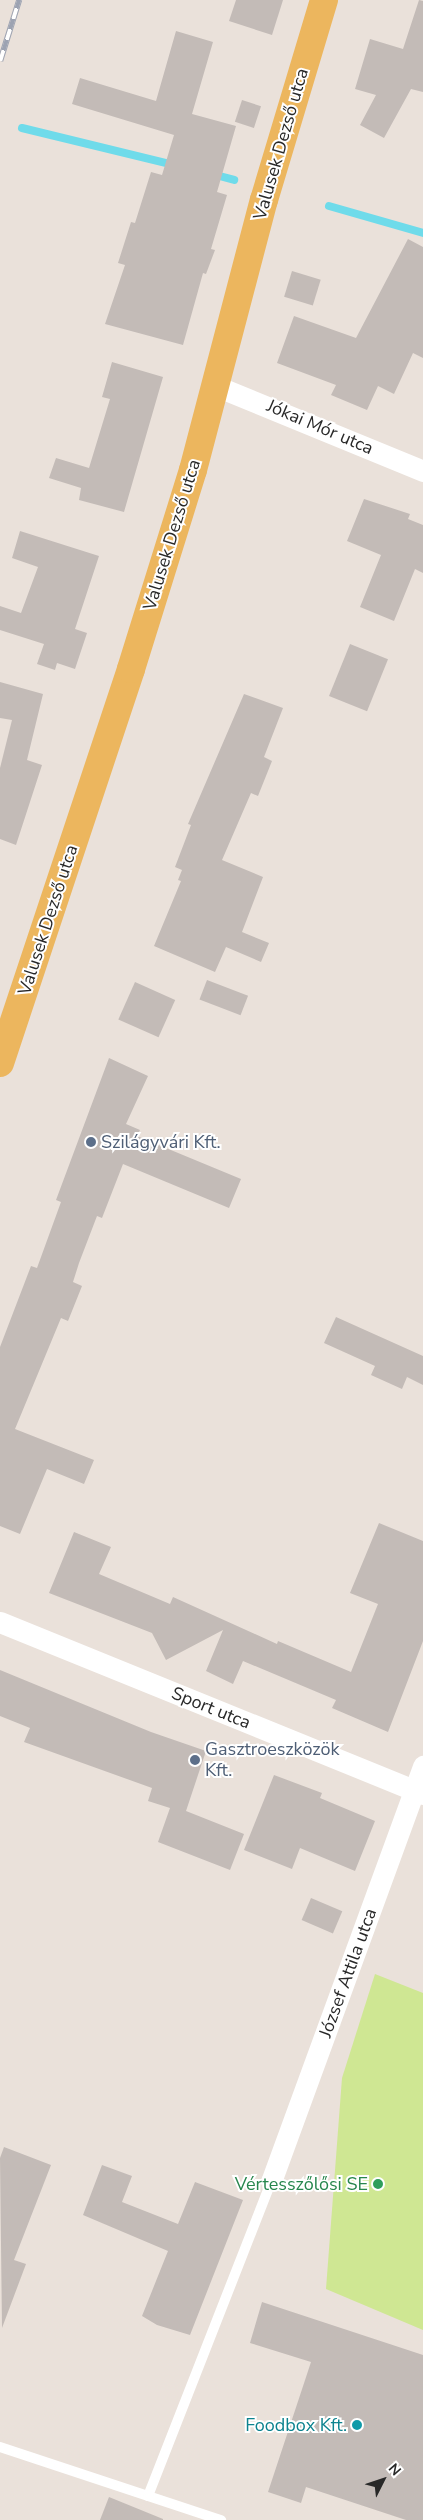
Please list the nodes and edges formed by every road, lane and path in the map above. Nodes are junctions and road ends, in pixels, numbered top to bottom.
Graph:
1 (324, 0) edge
2 (216, 386) junction
3 (423, 471) edge
4 (0, 1063) edge
5 (0, 1622) edge
6 (423, 1766) edge
7 (419, 1792) edge
8 (272, 2179) joint
9 (0, 2447) edge
10 (148, 2496) junction
11 (221, 2520) edge

1 - 2 main road, Valusek Dezső utca
2 - 3 street, Jókai Mór utca
2 - 4 main road, Valusek Dezső utca
5 - 7 street, Sport utca
6 - 7 street, József Attila utca
7 - 8 street, József Attila utca
8 - 10 lane
9 - 10 lane
10 - 11 lane

